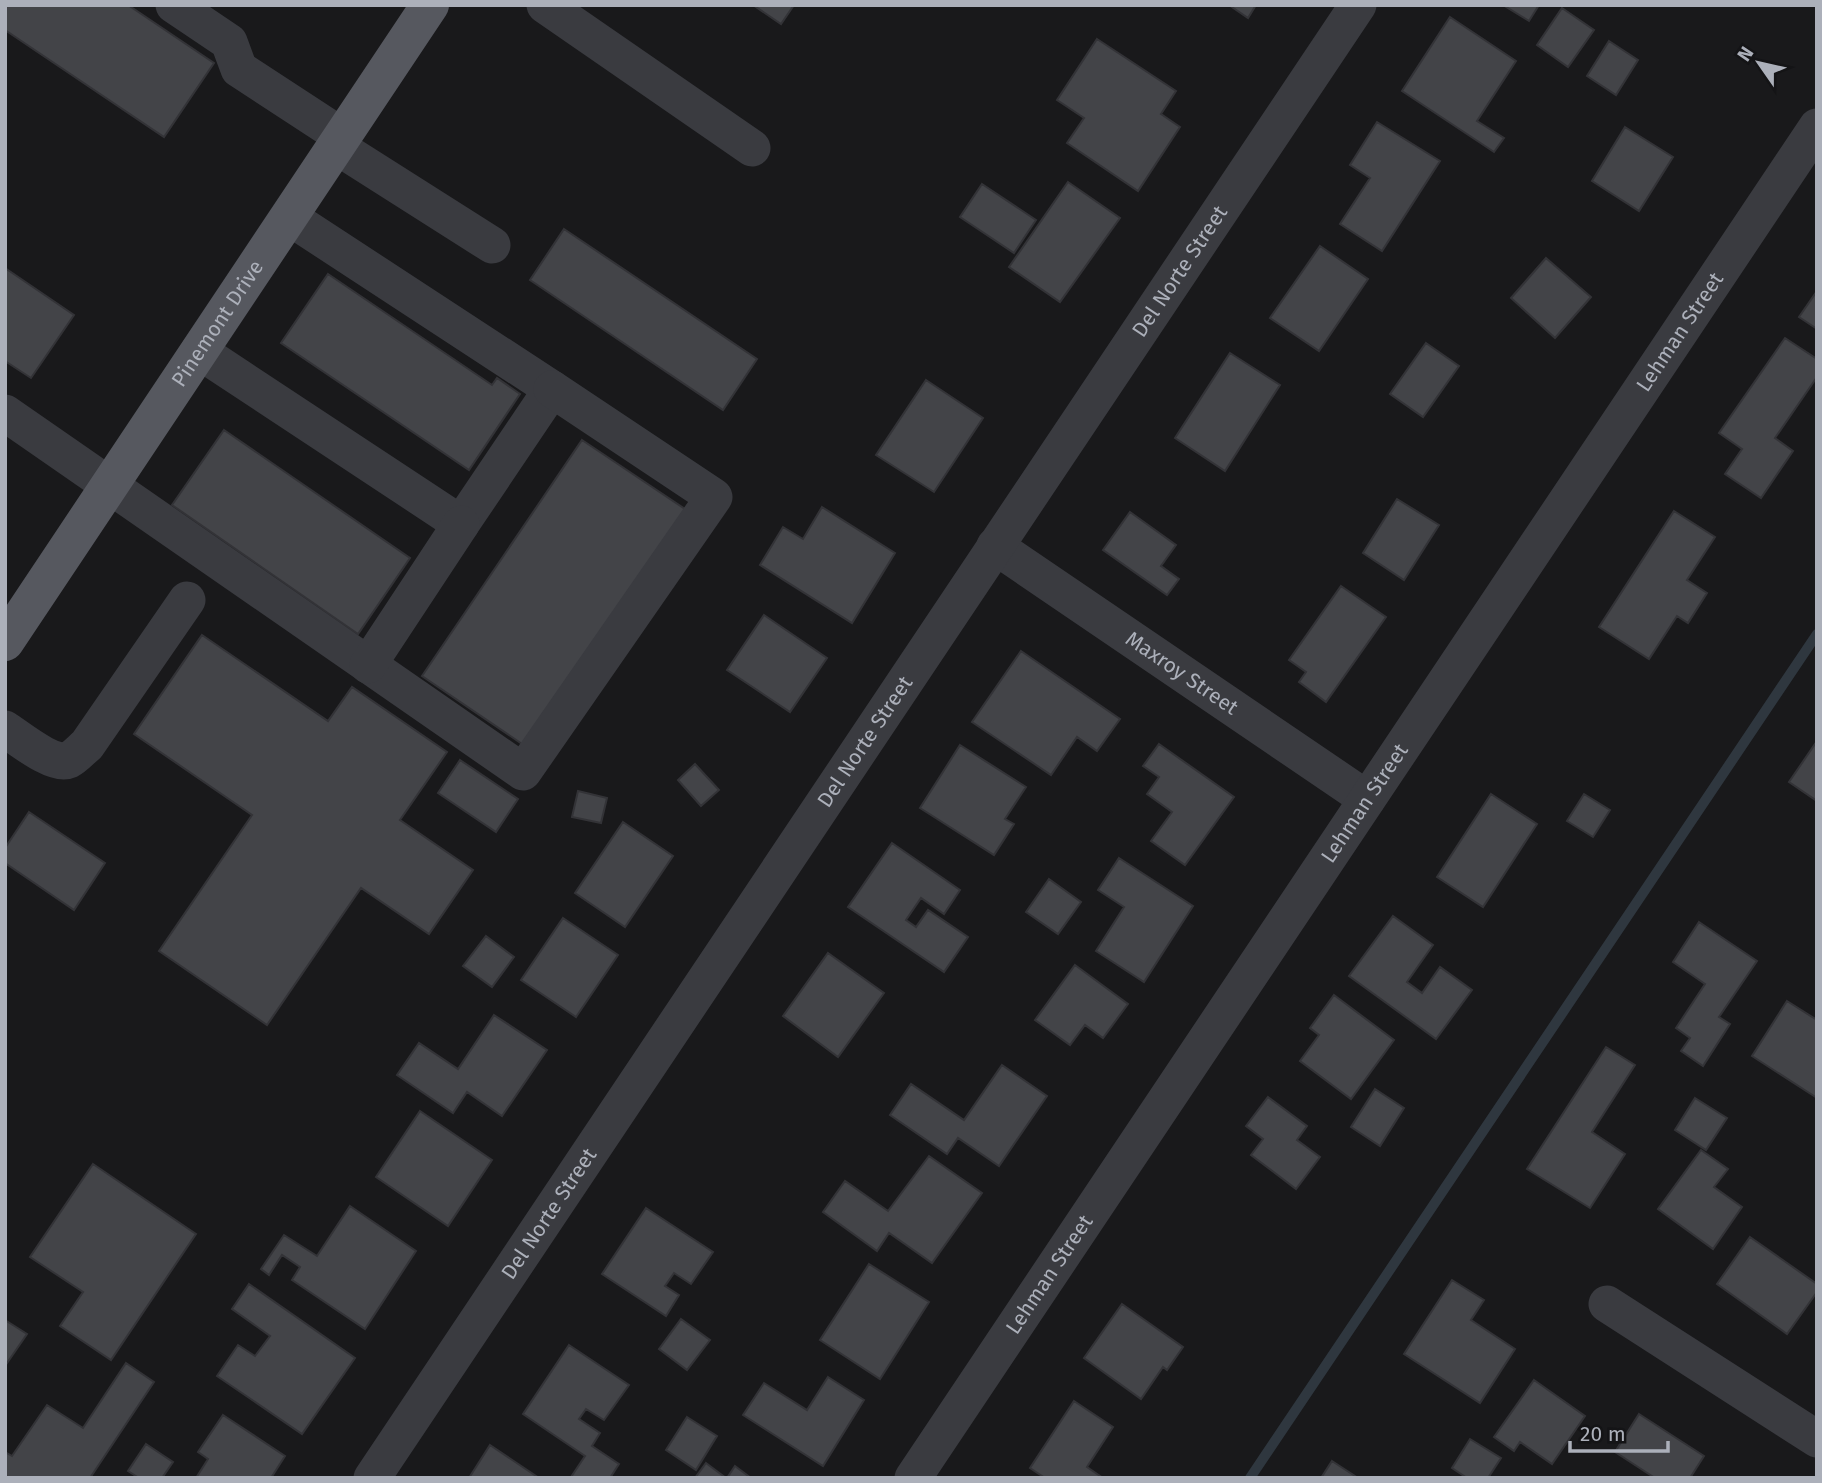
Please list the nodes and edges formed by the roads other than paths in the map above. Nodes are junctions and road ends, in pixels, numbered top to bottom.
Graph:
1 (174, 5) edge
2 (430, 5) edge
3 (545, 5) edge
4 (1358, 5) edge
5 (1817, 127) edge
6 (339, 141) junction
7 (752, 148) dead end
8 (289, 217) junction
9 (492, 245) dead end
10 (199, 351) junction
11 (552, 389) junction
12 (5, 413) edge
13 (109, 485) junction
14 (461, 524) junction
15 (995, 546) junction
16 (187, 600) dead end
17 (5, 642) edge
18 (368, 665) junction
19 (5, 729) edge
20 (1367, 799) junction
21 (1607, 1304) dead end
22 (1817, 1439) edge
23 (372, 1478) edge
24 (913, 1478) edge

1 - 6 street
2 - 6 main road, Pinemont Drive
3 - 7 street
4 - 15 street, Del Norte Street
5 - 20 street, Lehman Street
6 - 8 main road, Pinemont Drive
6 - 9 street
8 - 10 main road, Pinemont Drive
8 - 11 street
10 - 13 main road, Pinemont Drive
10 - 14 street
11 - 14 street
11 - 18 street
12 - 13 street
13 - 17 main road, Pinemont Drive
13 - 18 street
14 - 18 street
15 - 20 street, Maxroy Street
15 - 23 street, Del Norte Street
16 - 19 street
20 - 24 street, Lehman Street
21 - 22 street

